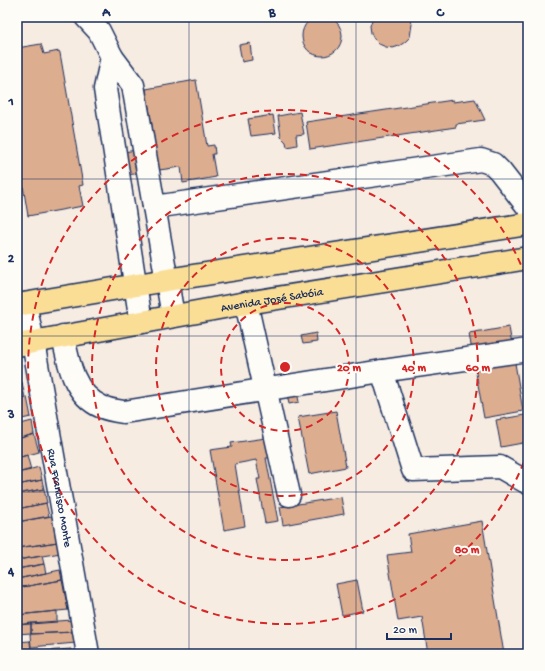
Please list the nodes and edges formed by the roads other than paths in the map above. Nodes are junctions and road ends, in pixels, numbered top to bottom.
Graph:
1 (86, 17) edge
2 (112, 57) junction
3 (154, 207) junction
4 (528, 207) edge
5 (528, 224) edge
6 (528, 258) edge
7 (167, 280) junction
8 (135, 285) junction
9 (246, 303) junction
10 (21, 305) edge
11 (173, 316) junction
12 (141, 322) junction
13 (63, 336) junction
14 (25, 343) edge
15 (528, 350) edge
16 (382, 371) junction
17 (265, 389) junction
18 (528, 483) edge
19 (289, 495) dead end
20 (88, 654) edge

1 - 2 street
2 - 3 street
2 - 8 street
3 - 4 street
3 - 7 street
5 - 7 main road
6 - 9 main road, Avenida José Sabóia
7 - 8 main road
7 - 11 street
8 - 10 main road
8 - 12 street
9 - 11 main road, Avenida José Sabóia
9 - 17 street
10 - 14 street, Rua Francisco Monte
11 - 12 main road, Avenida José Sabóia
12 - 13 main road, Avenida José Sabóia
13 - 14 main road, Avenida José Sabóia
13 - 17 street
14 - 20 street, Rua Francisco Monte
15 - 16 street
16 - 17 street
16 - 18 street
17 - 19 street

